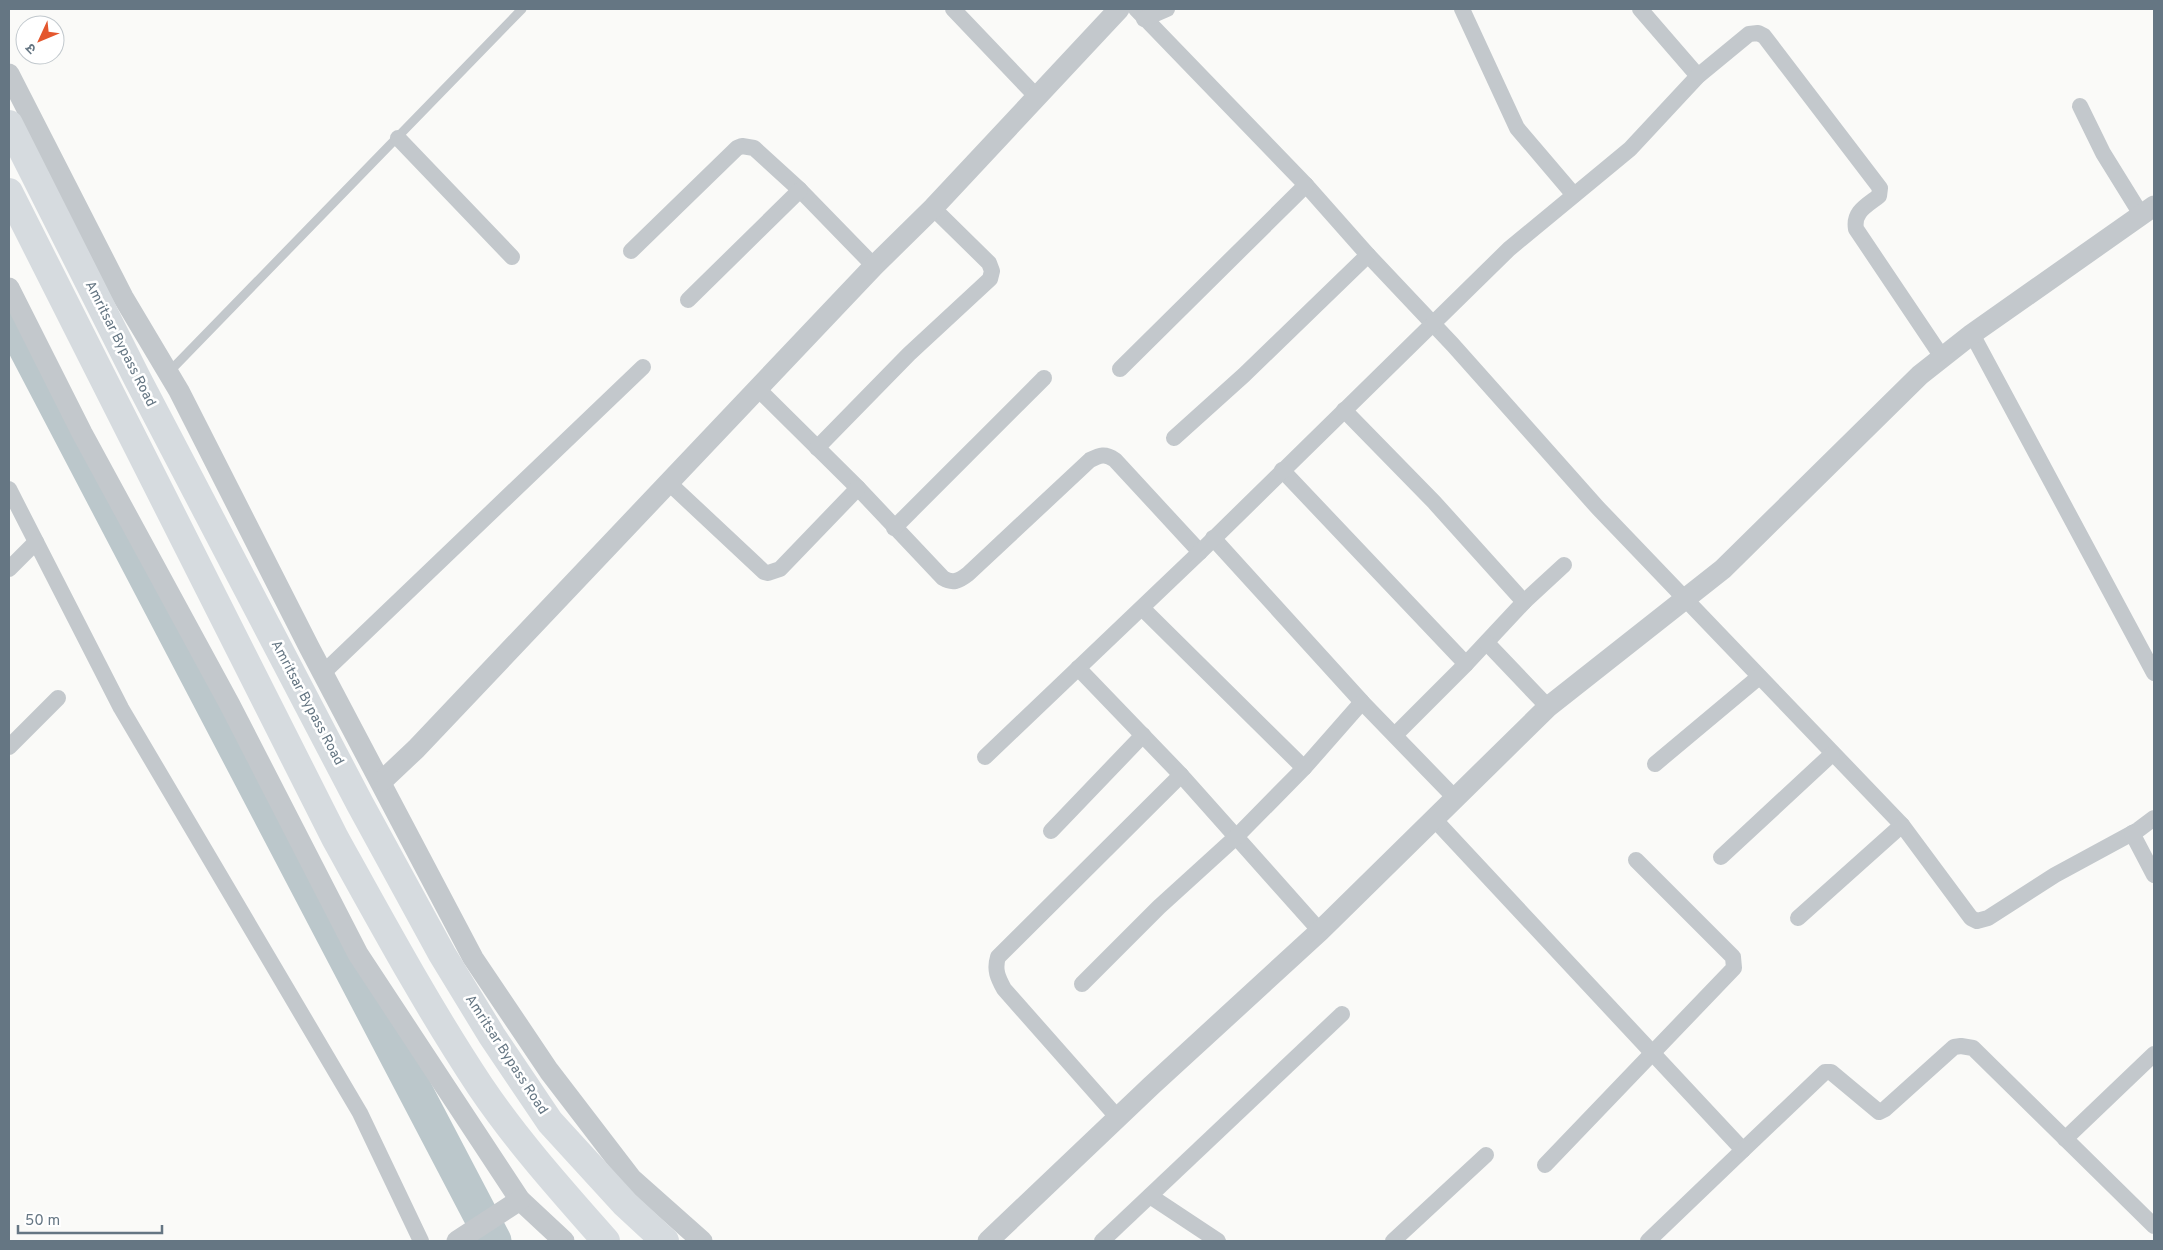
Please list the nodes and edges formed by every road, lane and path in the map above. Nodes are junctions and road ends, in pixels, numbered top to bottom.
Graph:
1 (522, 9) edge
2 (953, 9) edge
3 (1119, 9) edge
4 (1167, 9) edge
5 (1462, 9) edge
6 (1640, 9) edge
7 (1140, 14) edge
8 (9, 74) edge
9 (1698, 76) junction
10 (1036, 96) junction
11 (2080, 106) dead end
12 (9, 124) edge
13 (398, 138) junction
14 (1306, 185) junction
15 (800, 190) junction
16 (9, 192) edge
17 (1574, 195) junction
18 (933, 208) junction
19 (2148, 211) edge
20 (631, 251) dead end
21 (1368, 255) junction
22 (512, 257) dead end
23 (874, 266) junction
24 (9, 288) edge
25 (688, 300) dead end
26 (1433, 325) junction
27 (1972, 334) junction
28 (1942, 357) junction
29 (643, 367) dead end
30 (1120, 369) dead end
31 (168, 372) junction
32 (1044, 378) dead end
33 (757, 388) junction
34 (1344, 410) junction
35 (1174, 438) dead end
36 (817, 448) junction
37 (1282, 470) junction
38 (669, 483) junction
39 (858, 488) junction
40 (9, 489) edge
41 (894, 528) junction
42 (1213, 538) junction
43 (36, 542) junction
44 (1200, 552) junction
45 (1564, 565) dead end
46 (9, 569) edge
47 (1686, 599) junction
48 (1524, 602) junction
49 (1142, 608) junction
50 (1487, 643) junction
51 (1466, 664) junction
52 (1078, 668) junction
53 (323, 672) junction
54 (2154, 673) edge
55 (1759, 677) junction
56 (58, 698) dead end
57 (1362, 702) junction
58 (1548, 707) junction
59 (1143, 735) junction
60 (1395, 735) junction
61 (9, 747) edge
62 (1832, 754) junction
63 (985, 757) dead end
64 (1655, 764) dead end
65 (1304, 768) junction
66 (1181, 775) junction
67 (382, 781) junction
68 (1456, 800) junction
69 (2154, 818) edge
70 (1436, 820) junction
71 (1902, 825) junction
72 (1050, 831) dead end
73 (2132, 833) junction
74 (1236, 837) junction
75 (1721, 857) dead end
76 (1636, 860) dead end
77 (2154, 875) edge
78 (1798, 918) dead end
79 (1320, 931) junction
80 (1082, 984) dead end
81 (1342, 1014) dead end
82 (1652, 1052) junction
83 (2154, 1054) edge
84 (1118, 1118) junction
85 (2065, 1139) junction
86 (1743, 1150) junction
87 (1486, 1155) dead end
88 (1545, 1165) dead end
89 (1150, 1196) junction
90 (515, 1203) junction
91 (2154, 1226) edge
92 (421, 1241) edge
93 (457, 1241) edge
94 (564, 1241) edge
95 (606, 1241) edge
96 (666, 1241) edge
97 (702, 1241) edge
98 (988, 1241) edge
99 (1102, 1241) edge
100 (1218, 1241) edge
101 (1393, 1241) edge
102 (1648, 1241) edge

1 - 13 lane
2 - 10 street
3 - 10 street
4 - 7 street
5 - 17 street
6 - 9 street
7 - 14 street
8 - 31 street
9 - 17 street
9 - 28 street
10 - 18 street
11 - 19 street
12 - 96 highway, Amritsar Bypass Road
13 - 22 street
13 - 31 lane
14 - 21 street
14 - 30 street
15 - 20 street
15 - 23 street
15 - 25 street
16 - 95 highway
17 - 26 street
18 - 23 street
18 - 36 street
19 - 27 street
21 - 26 street
21 - 35 street
23 - 33 street
24 - 90 street
26 - 34 street
26 - 47 street
27 - 28 street
27 - 54 street
28 - 47 street
29 - 53 street
31 - 53 street
32 - 41 street
33 - 36 street
33 - 38 street
34 - 37 street
34 - 48 street
36 - 39 street
37 - 42 street
37 - 51 street
38 - 39 street
38 - 67 street
39 - 41 street
40 - 43 street
41 - 44 street
42 - 44 street
42 - 57 street
43 - 46 street
43 - 92 street
44 - 49 street
45 - 48 street
47 - 55 street
47 - 58 street
48 - 50 street
49 - 52 street
49 - 65 street
50 - 51 street
50 - 58 street
51 - 60 street
52 - 59 street
52 - 63 street
53 - 67 street
55 - 62 street
55 - 64 street
56 - 61 street
57 - 60 street
57 - 65 street
58 - 68 street
59 - 66 street
59 - 72 street
60 - 68 street
62 - 71 street
62 - 75 street
65 - 74 street
66 - 74 street
66 - 84 street
67 - 97 street
68 - 70 street
69 - 73 street
70 - 79 street
70 - 82 street
71 - 73 street
71 - 78 street
73 - 77 street
74 - 79 street
74 - 80 street
76 - 82 street
79 - 84 street
81 - 89 street
82 - 86 street
82 - 88 street
83 - 85 street
84 - 98 street
85 - 86 street
85 - 91 street
86 - 102 street
87 - 101 street
89 - 99 street
89 - 100 street
90 - 93 street
90 - 94 street

